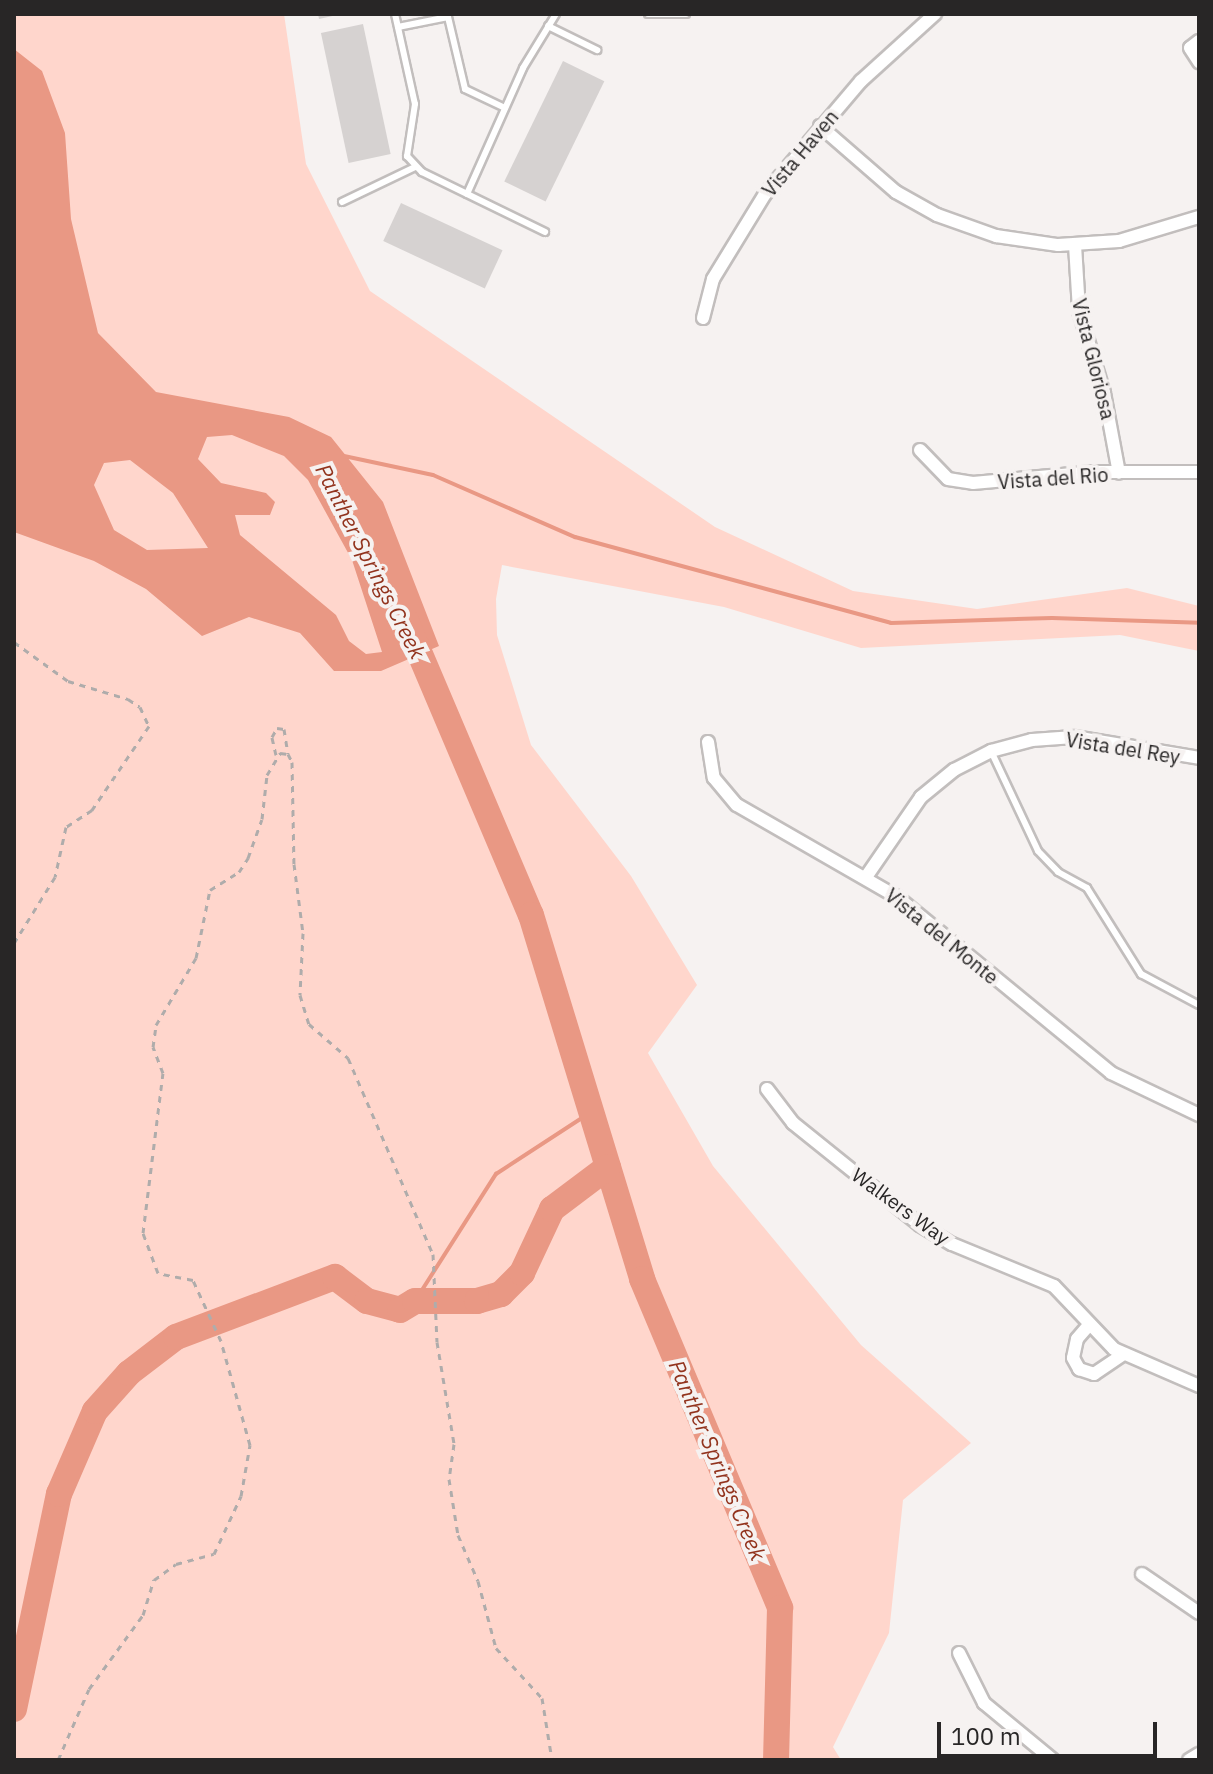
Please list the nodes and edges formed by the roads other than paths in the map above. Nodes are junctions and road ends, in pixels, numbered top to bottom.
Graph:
1 (395, 14) edge
2 (556, 14) edge
3 (648, 14) edge
4 (686, 14) edge
5 (935, 14) edge
6 (548, 26) junction
7 (398, 27) junction
8 (1199, 41) edge
9 (597, 50) dead end
10 (1199, 62) edge
11 (505, 108) junction
12 (820, 126) junction
13 (415, 167) junction
14 (467, 194) junction
15 (342, 202) dead end
16 (1199, 217) edge
17 (545, 232) dead end
18 (1075, 245) junction
19 (703, 318) dead end
20 (920, 450) dead end
21 (1199, 472) edge
22 (1119, 473) junction
23 (708, 742) dead end
24 (991, 751) junction
25 (1199, 758) edge
26 (866, 877) junction
27 (1199, 1005) edge
28 (767, 1089) dead end
29 (1199, 1115) edge
30 (1089, 1325) junction
31 (1124, 1354) junction
32 (1199, 1386) edge
33 (1142, 1574) dead end
34 (1199, 1613) edge
35 (959, 1653) dead end
36 (1199, 1754) edge
37 (1053, 1760) edge
38 (1189, 1760) edge

1 - 7 lane
2 - 6 lane
3 - 4 lane
5 - 12 street, Vista Haven
6 - 9 lane
6 - 11 lane
7 - 11 lane
7 - 13 lane
8 - 10 street
11 - 14 lane
12 - 18 street
12 - 19 street, Vista Haven
13 - 14 lane
13 - 15 lane
14 - 17 lane
16 - 18 street
18 - 22 street, Vista Gloriosa
20 - 22 street, Vista del Rio
21 - 22 street, Vista del Rio
23 - 26 street, Vista del Monte
24 - 25 street, Vista del Rey
24 - 26 street, Vista del Rey
24 - 27 lane
26 - 29 street, Vista del Monte
28 - 30 street, Walkers Way
30 - 31 street, Walkers Way
30 - 31 street
31 - 32 street, Walkers Way
33 - 34 street
35 - 37 street
36 - 38 street

